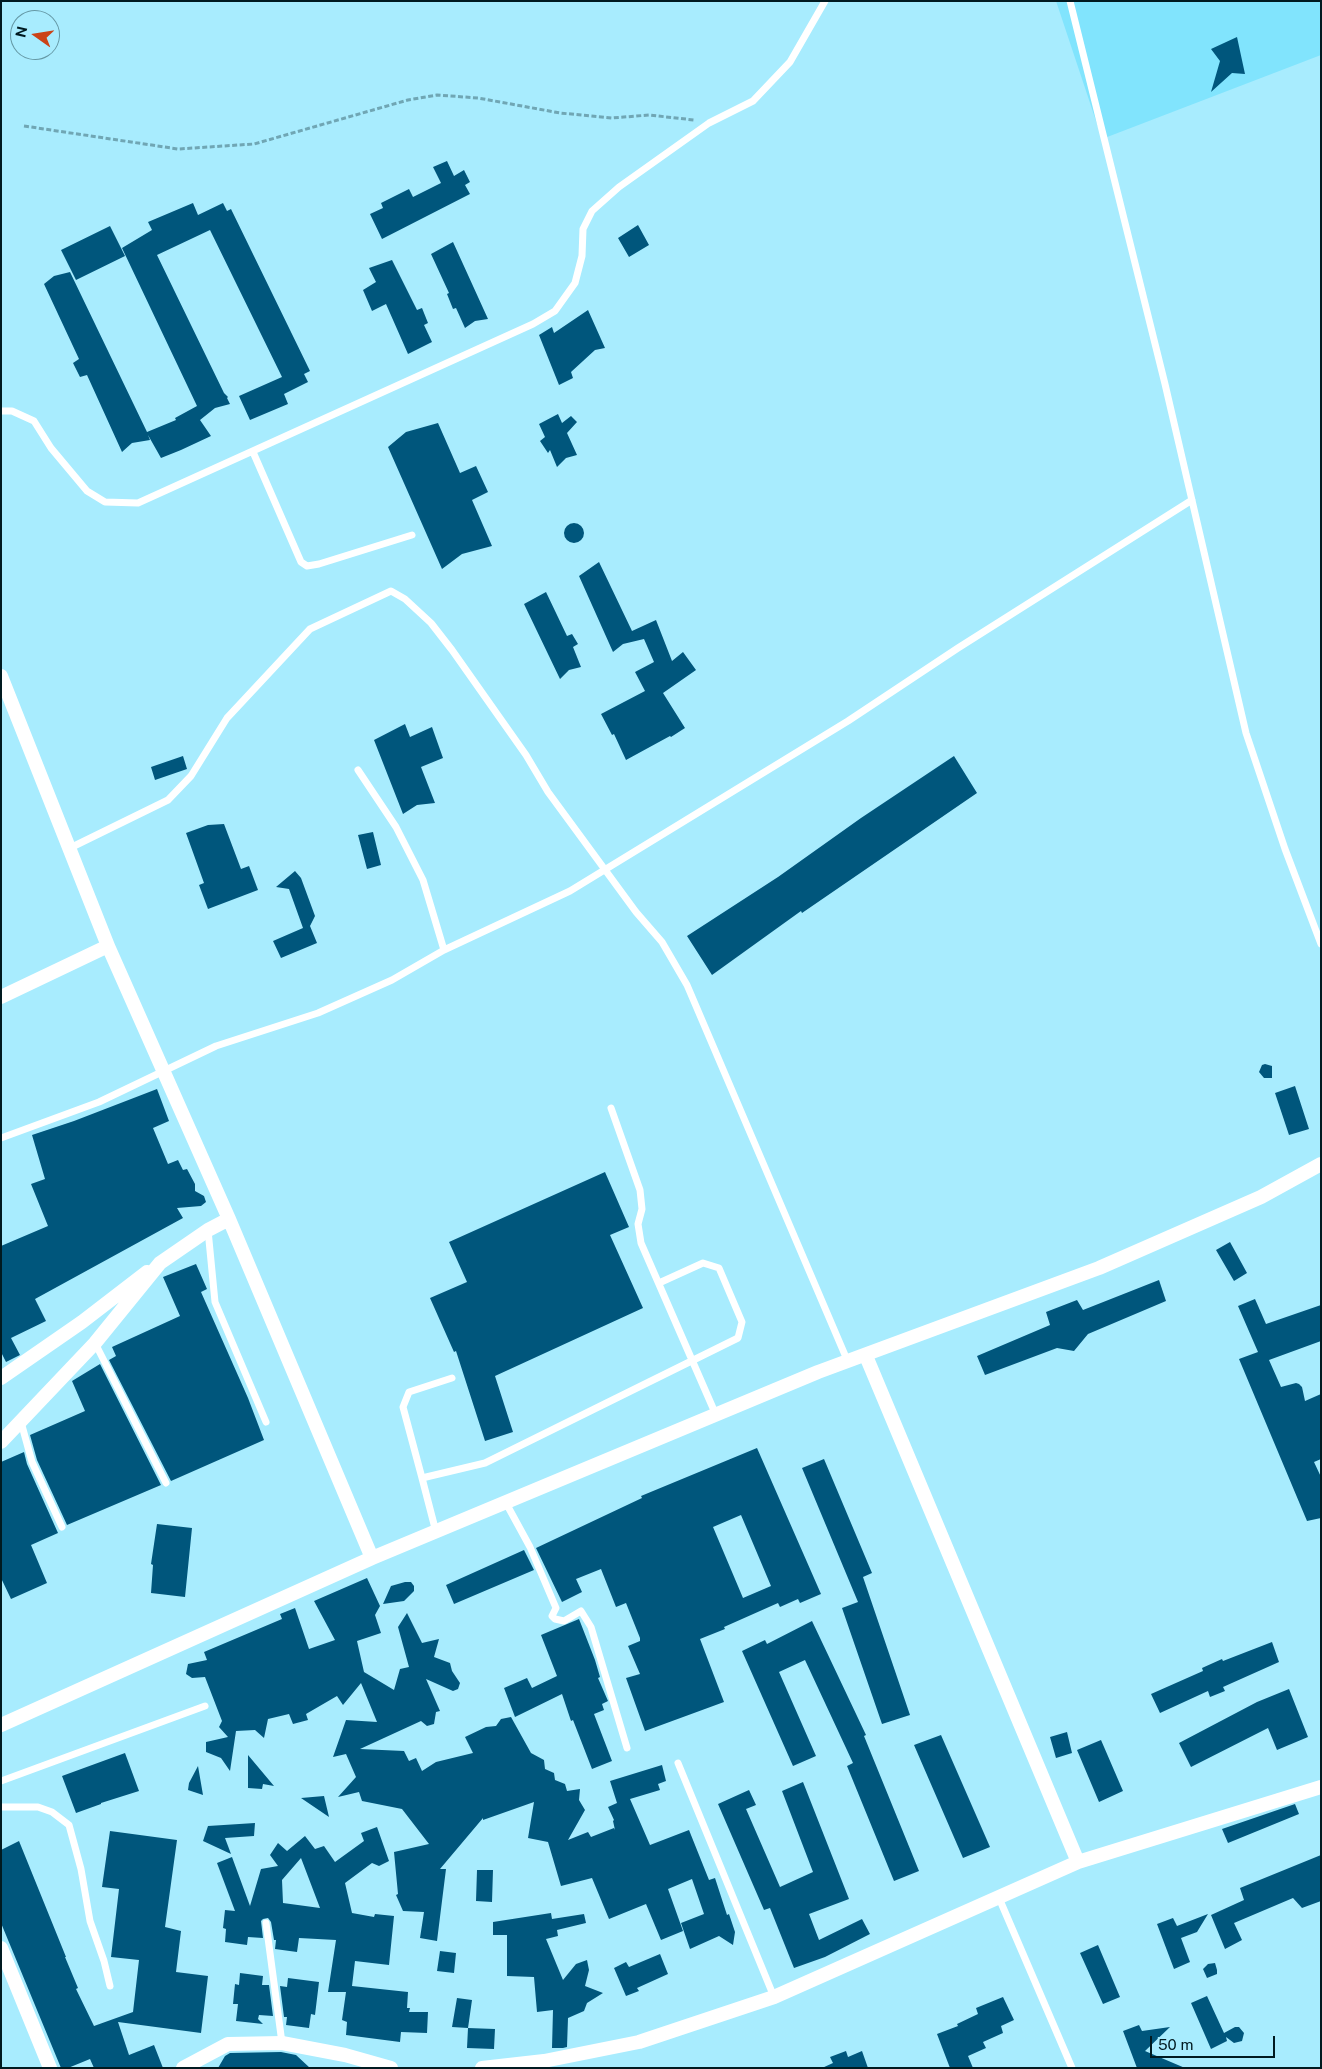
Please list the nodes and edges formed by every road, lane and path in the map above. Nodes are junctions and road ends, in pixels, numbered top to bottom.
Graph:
1 (825, 1) edge
2 (1070, 1) edge
3 (709, 123) junction
4 (24, 126) dead end
5 (1, 411) edge
6 (253, 452) junction
7 (1192, 500) junction
8 (412, 535) dead end
9 (1, 676) edge
10 (358, 770) dead end
11 (70, 848) junction
12 (605, 870) junction
13 (1321, 944) edge
14 (108, 946) junction
15 (444, 950) junction
16 (1, 997) edge
17 (164, 1073) junction
18 (611, 1108) dead end
19 (1, 1138) edge
20 (1321, 1164) edge
21 (229, 1219) junction
22 (208, 1230) junction
23 (160, 1263) junction
24 (659, 1283) junction
25 (95, 1343) junction
26 (866, 1356) junction
27 (692, 1360) junction
28 (848, 1362) junction
29 (1, 1378) edge
30 (452, 1378) dead end
31 (716, 1415) junction
32 (21, 1422) junction
33 (266, 1422) dead end
34 (1, 1442) edge
35 (422, 1478) junction
36 (166, 1483) dead end
37 (506, 1503) junction
38 (62, 1528) dead end
39 (436, 1532) junction
40 (372, 1558) junction
41 (205, 1706) dead end
42 (1, 1725) edge
43 (627, 1748) dead end
44 (678, 1763) dead end
45 (1, 1781) edge
46 (1321, 1787) edge
47 (1, 1807) edge
48 (1078, 1862) junction
49 (998, 1898) junction
50 (266, 1923) dead end
51 (1, 1948) edge
52 (110, 1986) dead end
53 (774, 1997) junction
54 (282, 2043) junction
55 (564, 2062) edge
56 (50, 2068) edge
57 (183, 2068) edge
58 (391, 2068) edge
59 (482, 2068) edge
60 (1072, 2068) edge

1 - 3 lane
2 - 7 lane
3 - 4 path
3 - 6 lane
5 - 6 lane
6 - 8 lane
7 - 12 lane
7 - 13 lane
9 - 11 street
10 - 15 lane
11 - 12 lane
11 - 14 street
12 - 15 lane
12 - 28 lane
14 - 16 street
14 - 17 street
15 - 17 lane
17 - 19 lane
17 - 21 street
18 - 24 lane
20 - 26 street
21 - 22 street
21 - 40 street
22 - 23 street
22 - 33 lane
23 - 25 street
23 - 29 street
24 - 27 lane
24 - 27 lane
25 - 32 street
25 - 36 lane
26 - 28 street
26 - 48 street
27 - 31 lane
27 - 35 lane
28 - 31 street
30 - 35 lane
31 - 37 street
32 - 34 street
32 - 38 lane
35 - 39 lane
37 - 39 street
37 - 43 lane
39 - 40 street
40 - 42 street
41 - 45 lane
44 - 53 lane
46 - 48 street
47 - 52 lane
48 - 49 street
49 - 53 street
49 - 60 lane
50 - 54 lane
51 - 56 street
53 - 55 street
54 - 57 street
54 - 58 street
55 - 59 street

